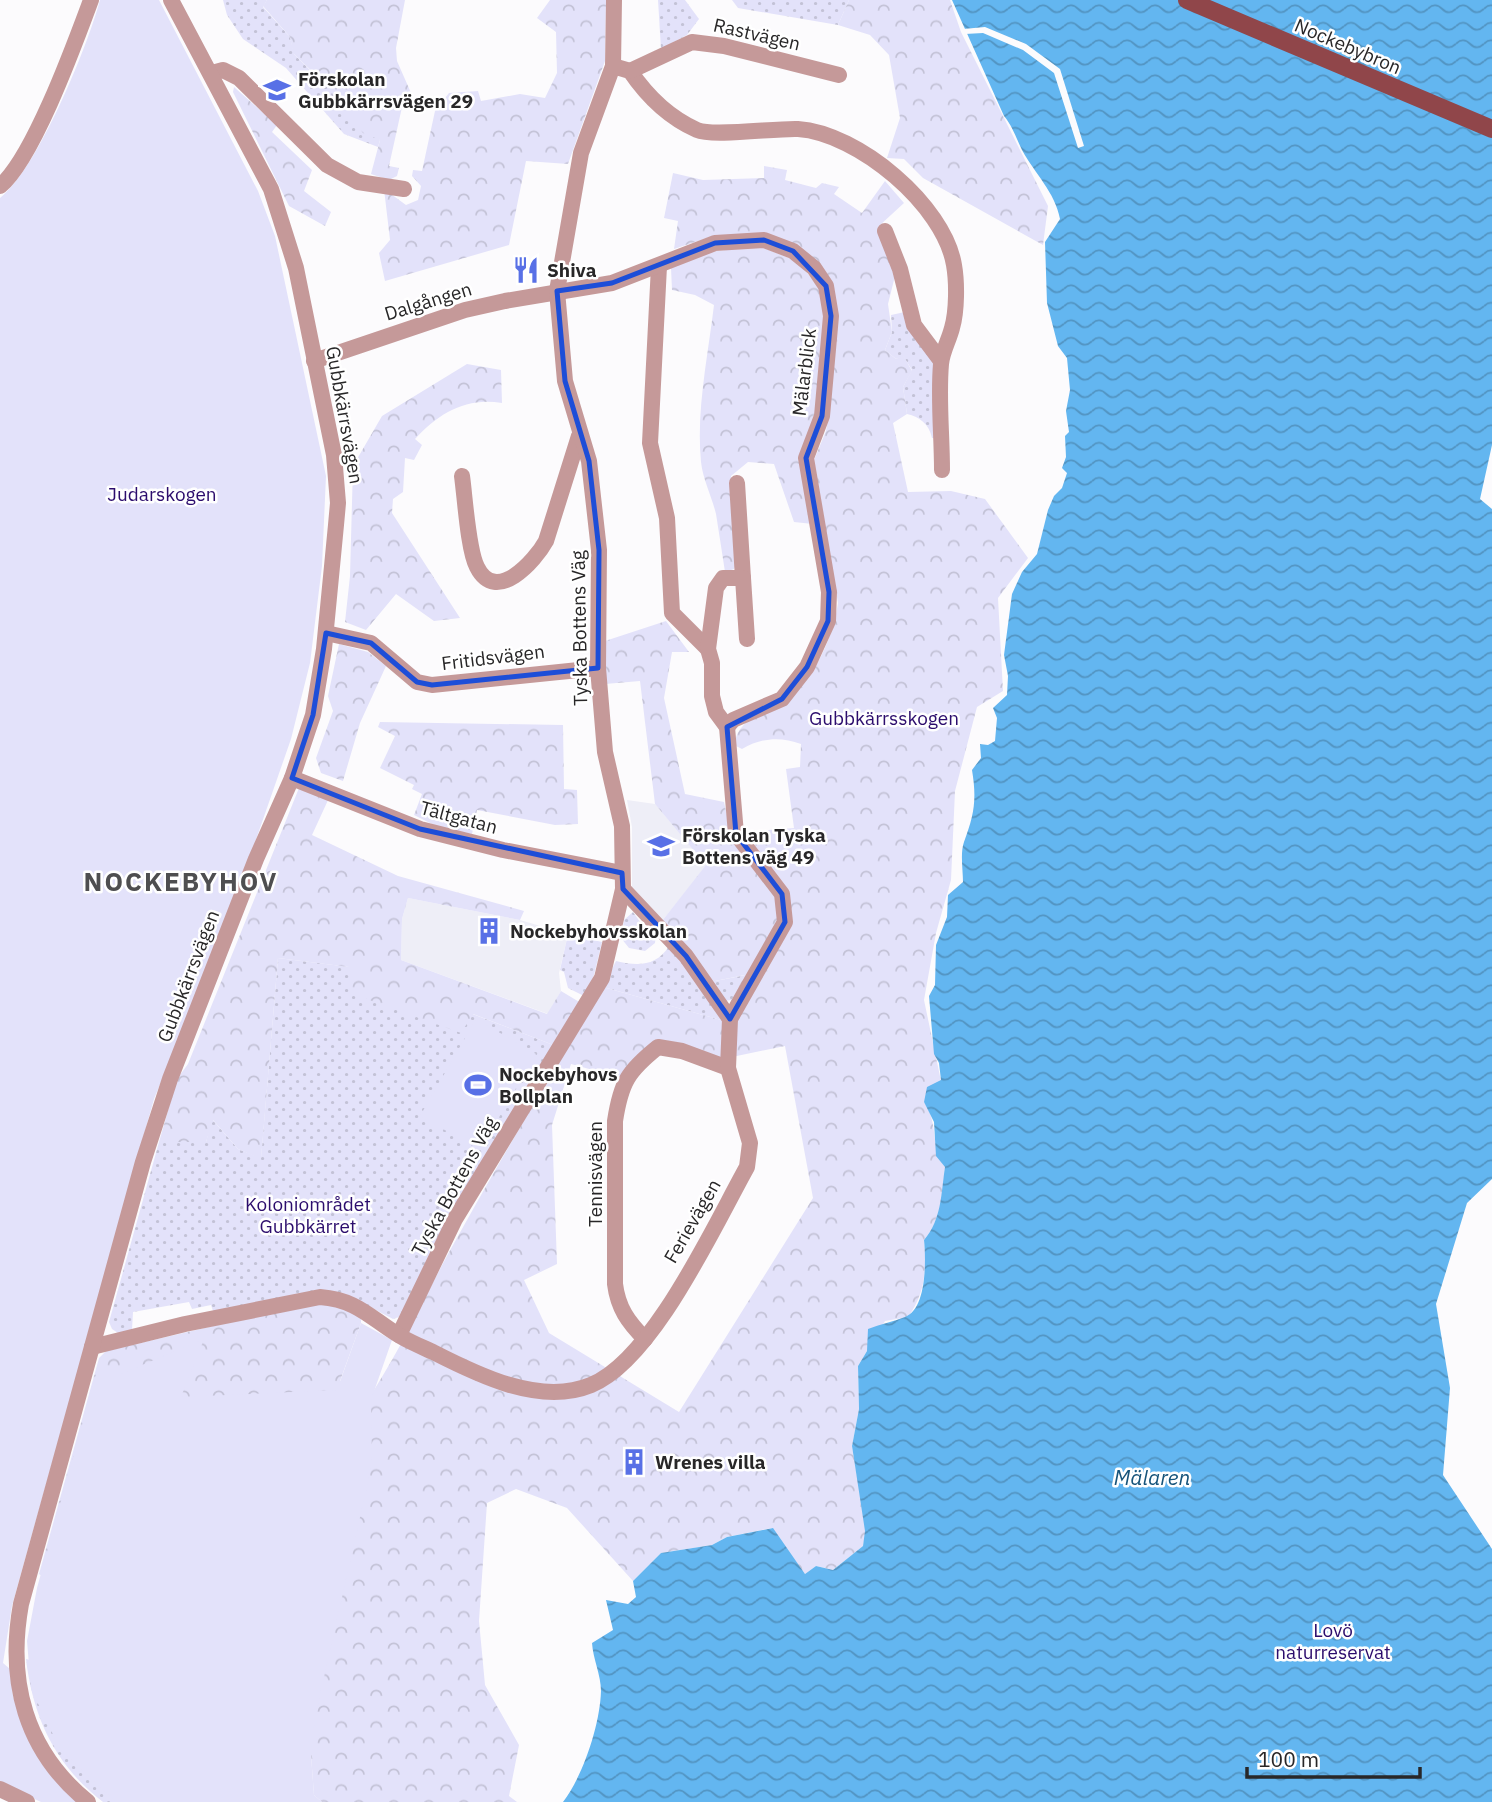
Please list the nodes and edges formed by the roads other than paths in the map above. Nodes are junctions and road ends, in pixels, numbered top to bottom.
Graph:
1 (91, 0) edge
2 (171, 0) edge
3 (614, 0) edge
4 (1187, 0) edge
5 (1217, 0) edge
6 (613, 66) junction
7 (631, 71) junction
8 (212, 73) junction
9 (839, 75) dead end
10 (1492, 117) edge
11 (1492, 130) edge
12 (0, 186) edge
13 (404, 189) dead end
14 (885, 231) dead end
15 (659, 267) junction
16 (557, 291) junction
17 (314, 361) junction
18 (941, 361) junction
19 (579, 436) junction
20 (942, 470) dead end
21 (462, 476) dead end
22 (737, 482) dead end
23 (743, 578) junction
24 (326, 633) junction
25 (747, 639) dead end
26 (708, 649) junction
27 (598, 668) junction
28 (727, 727) junction
29 (292, 778) junction
30 (623, 881) junction
31 (730, 1019) junction
32 (728, 1068) junction
33 (399, 1335) junction
34 (645, 1339) junction
35 (92, 1348) junction
36 (0, 1789) edge
37 (27, 1802) edge
38 (89, 1802) edge

1 - 12 street
2 - 8 street, Gubbkärrsvägen
3 - 6 street, Tyska Bottens Väg
4 - 11 main road, Nockebybron
5 - 10 main road, Nockebybron
6 - 7 street
6 - 16 street, Tyska Bottens Väg
7 - 9 street, Rastvägen
7 - 18 street
8 - 13 street
8 - 17 street, Gubbkärrsvägen
14 - 18 street
15 - 16 street, Mälarblick
15 - 26 street
15 - 28 street, Mälarblick
16 - 17 street, Dalgången
16 - 19 street, Tyska Bottens Väg
17 - 24 street, Gubbkärrsvägen
18 - 20 street
19 - 21 street
19 - 27 street, Tyska Bottens Väg
22 - 23 street
23 - 25 street
23 - 26 street, Ferievägen
24 - 27 street, Fritidsvägen
24 - 29 street, Gubbkärrsvägen
26 - 28 street, Ferievägen
27 - 30 street, Tyska Bottens Väg
28 - 31 street, Ferievägen
29 - 30 street, Tältgatan
29 - 35 street, Gubbkärrsvägen
30 - 31 street
30 - 33 street, Tyska Bottens Väg
31 - 32 street, Ferievägen
32 - 34 street, Ferievägen
32 - 34 street, Tennisvägen
33 - 34 street, Ferievägen
33 - 35 street, Ferievägen
35 - 38 street, Gubbkärrsvägen
36 - 37 street

